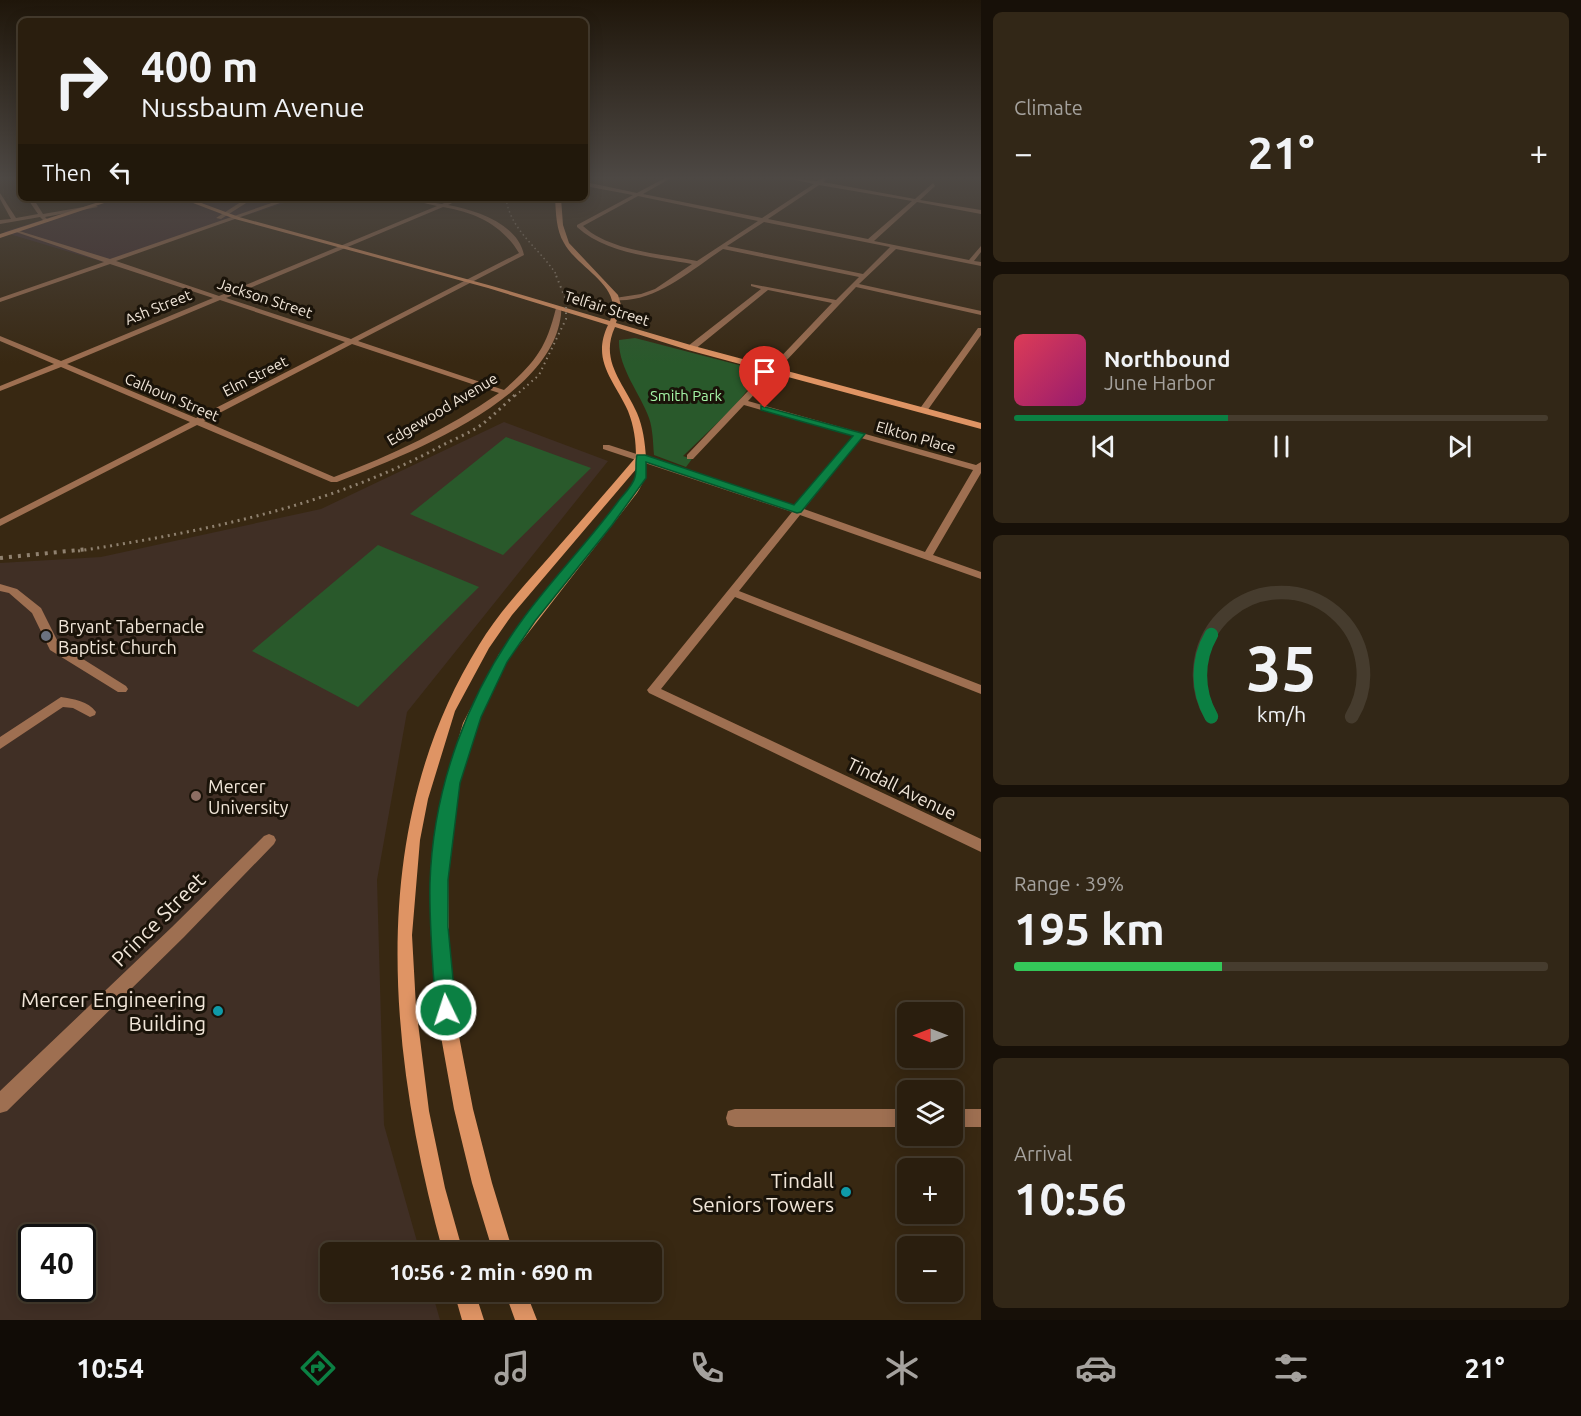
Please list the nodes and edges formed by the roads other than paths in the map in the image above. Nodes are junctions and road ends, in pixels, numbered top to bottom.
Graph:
1 (44, 240) edge
2 (173, 240) edge
3 (316, 240) edge
4 (360, 240) edge
5 (511, 240) edge
6 (564, 240) edge
7 (600, 240) edge
8 (734, 240) edge
9 (857, 240) edge
10 (872, 240) edge
11 (869, 242) junction
12 (343, 247) junction
13 (723, 247) junction
14 (894, 247) junction
15 (981, 248) edge
16 (110, 261) junction
17 (970, 262) junction
18 (698, 263) junction
19 (981, 264) edge
20 (864, 276) junction
21 (468, 281) junction
22 (753, 285) dead end
23 (855, 285) junction
24 (766, 288) junction
25 (218, 297) junction
26 (617, 299) junction
27 (0, 300) edge
28 (837, 302) junction
29 (559, 308) junction
30 (981, 313) edge
31 (612, 324) junction
32 (981, 330) edge
33 (0, 338) edge
34 (352, 341) junction
35 (691, 348) junction
36 (59, 363) junction
37 (772, 369) junction
38 (0, 388) edge
39 (503, 392) junction
40 (742, 402) junction
41 (924, 409) junction
42 (196, 422) junction
43 (981, 426) edge
44 (860, 434) junction
45 (606, 447) dead end
46 (641, 457) junction
47 (690, 457) dead end
48 (980, 467) edge
49 (334, 480) joint
50 (797, 510) junction
51 (0, 523) edge
52 (927, 557) junction
53 (981, 576) edge
54 (0, 587) edge
55 (733, 592) junction
56 (122, 689) dead end
57 (981, 690) edge
58 (90, 712) dead end
59 (0, 744) edge
60 (270, 840) dead end
61 (981, 846) edge
62 (0, 1104) edge
63 (735, 1118) dead end
64 (897, 1118) edge
65 (963, 1118) edge
66 (981, 1118) edge
67 (450, 1242) edge
68 (500, 1242) edge
69 (468, 1302) edge
70 (520, 1302) edge
71 (473, 1320) edge
72 (526, 1320) edge

1 - 16 street, Jackson Street
2 - 16 street
3 - 12 street, Telfair Street
4 - 12 street, Ash Street
5 - 21 street, Elm Street
6 - 26 street
7 - 18 street
8 - 13 street
9 - 11 street
10 - 11 street
11 - 14 street
12 - 21 street, Telfair Street
12 - 25 street, Ash Street
13 - 18 street
13 - 20 street
14 - 17 street
14 - 20 street
15 - 17 street
16 - 25 street, Jackson Street
16 - 27 street
17 - 19 street
18 - 26 street
20 - 23 street
21 - 29 street, Telfair Street
21 - 34 street, Elm Street
22 - 24 street
23 - 28 street
23 - 30 street
24 - 28 street
24 - 35 street
25 - 34 street, Jackson Street
25 - 36 street, Ash Street
26 - 31 street
28 - 37 street
29 - 31 street, Telfair Street
29 - 39 street, Edgewood Avenue
31 - 35 street, Telfair Street
31 - 46 street
32 - 41 street
33 - 36 street, Calhoun Street
34 - 39 street, Jackson Street
34 - 42 street, Elm Street
35 - 37 street, Telfair Street
36 - 38 street, Ash Street
36 - 42 street, Calhoun Street
37 - 40 street
37 - 41 street, Telfair Street
39 - 49 street, Edgewood Avenue
40 - 44 street, Elkton Place
40 - 47 street
41 - 43 street, Telfair Street
42 - 49 street, Calhoun Street
42 - 51 street, Elm Street
44 - 48 street, Elkton Place
44 - 50 street
45 - 46 street
46 - 50 street
46 - 67 street
46 - 68 street
48 - 52 street
50 - 52 street
50 - 55 street
52 - 53 street
54 - 56 street
55 - 57 street
55 - 61 street, Tindall Avenue
58 - 59 street
60 - 62 street, Prince Street
63 - 64 street
65 - 66 street
69 - 71 street
70 - 72 street

